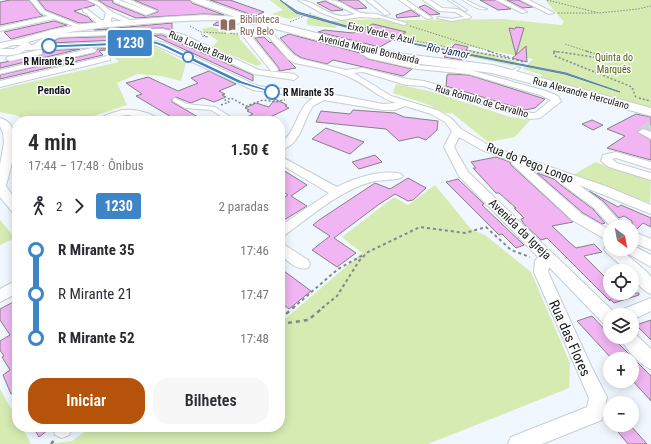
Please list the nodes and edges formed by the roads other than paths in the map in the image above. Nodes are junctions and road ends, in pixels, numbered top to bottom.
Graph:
1 (42, 0) edge
2 (90, 0) edge
3 (118, 0) edge
4 (125, 0) edge
5 (196, 0) edge
6 (301, 0) edge
7 (329, 0) edge
8 (402, 0) edge
9 (426, 0) edge
10 (449, 0) edge
11 (464, 0) edge
12 (499, 0) edge
13 (524, 0) edge
14 (342, 2) edge
15 (371, 2) edge
16 (34, 3) edge
17 (101, 5) junction
18 (356, 8) dead end
19 (486, 9) dead end
20 (85, 10) dead end
21 (466, 10) dead end
22 (524, 12) dead end
23 (551, 13) road end
24 (387, 14) dead end
25 (361, 15) junction
26 (378, 16) junction
27 (52, 17) junction
28 (468, 17) joint
29 (110, 18) junction
30 (239, 18) junction
31 (429, 18) dead end
32 (438, 18) dead end
33 (67, 21) junction
34 (128, 22) junction
35 (260, 23) junction
36 (405, 24) road end
37 (81, 27) junction
38 (0, 29) edge
39 (24, 31) dead end
40 (268, 33) junction
41 (117, 44) junction
42 (23, 45) junction
43 (90, 45) junction
44 (68, 46) junction
45 (0, 47) edge
46 (36, 47) junction
47 (366, 50) junction
48 (83, 53) junction
49 (107, 58) dead end
50 (10, 59) dead end
51 (274, 69) dead end
52 (514, 71) joint
53 (0, 72) edge
54 (346, 73) junction
55 (294, 77) dead end
56 (0, 84) edge
57 (299, 94) junction
58 (322, 97) junction
59 (176, 100) dead end
60 (405, 103) junction
61 (310, 104) junction
62 (651, 112) edge
63 (113, 116) edge
64 (146, 116) edge
65 (226, 116) edge
66 (0, 121) edge
67 (457, 131) junction
68 (285, 144) edge
69 (514, 159) junction
70 (285, 162) edge
71 (651, 166) edge
72 (558, 174) junction
73 (397, 176) dead end
74 (651, 177) edge
75 (338, 193) junction
76 (12, 204) edge
77 (651, 210) edge
78 (577, 217) junction
79 (611, 220) edge
80 (285, 229) edge
81 (603, 232) edge
82 (639, 239) edge
83 (603, 242) edge
84 (651, 245) edge
85 (285, 251) edge
86 (639, 255) edge
87 (618, 256) edge
88 (546, 260) junction
89 (651, 262) edge
90 (303, 264) dead end
91 (651, 288) edge
92 (12, 289) edge
93 (0, 296) edge
94 (651, 304) edge
95 (639, 310) edge
96 (603, 313) edge
97 (635, 344) edge
98 (651, 360) edge
99 (518, 444) edge

1 - 16 street
2 - 17 street
3 - 4 street
3 - 17 street
5 - 30 main road, Avenida Miguel Bombarda
6 - 25 street
7 - 14 street
8 - 31 street
9 - 28 street
10 - 21 lane
11 - 19 lane
12 - 22 street
13 - 23 street
14 - 18 street
14 - 25 street
15 - 24 street
15 - 26 street
16 - 27 street
17 - 29 street
20 - 29 street
25 - 26 street
26 - 36 lane
27 - 33 street
27 - 38 street
28 - 32 lane
29 - 34 street
29 - 34 street
29 - 37 street
30 - 34 street
30 - 35 main road, Avenida Miguel Bombarda
33 - 37 street
33 - 39 street
35 - 40 street
35 - 47 main road, Avenida Miguel Bombarda
37 - 42 street
40 - 51 street
40 - 54 street
41 - 43 street
41 - 48 street
41 - 57 street, Rua do Pego Longo
42 - 45 street
42 - 46 street
43 - 44 street
43 - 48 street
44 - 46 street
44 - 50 street
46 - 55 street, Rua Loubet Bravo
47 - 52 main road, Avenida Miguel Bombarda
47 - 54 street, Rua Rómulo de Carvalho
48 - 53 street
49 - 56 street
52 - 62 main road, Rua Alexandre Herculano
54 - 60 street
57 - 58 street, Rua do Pego Longo
57 - 61 street
58 - 60 street, Rua do Pego Longo
58 - 61 street
59 - 65 street
60 - 67 street, Rua do Pego Longo
61 - 68 street
63 - 64 street
66 - 76 street
67 - 69 street, Rua do Pego Longo
67 - 88 street, Avenida da Igreja
69 - 72 street, Rua do Pego Longo
69 - 78 street
70 - 75 street
71 - 74 street
72 - 77 street, Rua do Pego Longo
72 - 79 street
73 - 75 street
75 - 80 street
78 - 81 street
78 - 83 street
82 - 84 street
85 - 90 street
86 - 89 street
87 - 91 street
88 - 96 street, Avenida da Igreja
88 - 99 street, Rua das Flores
92 - 93 street
94 - 95 street
97 - 98 street

